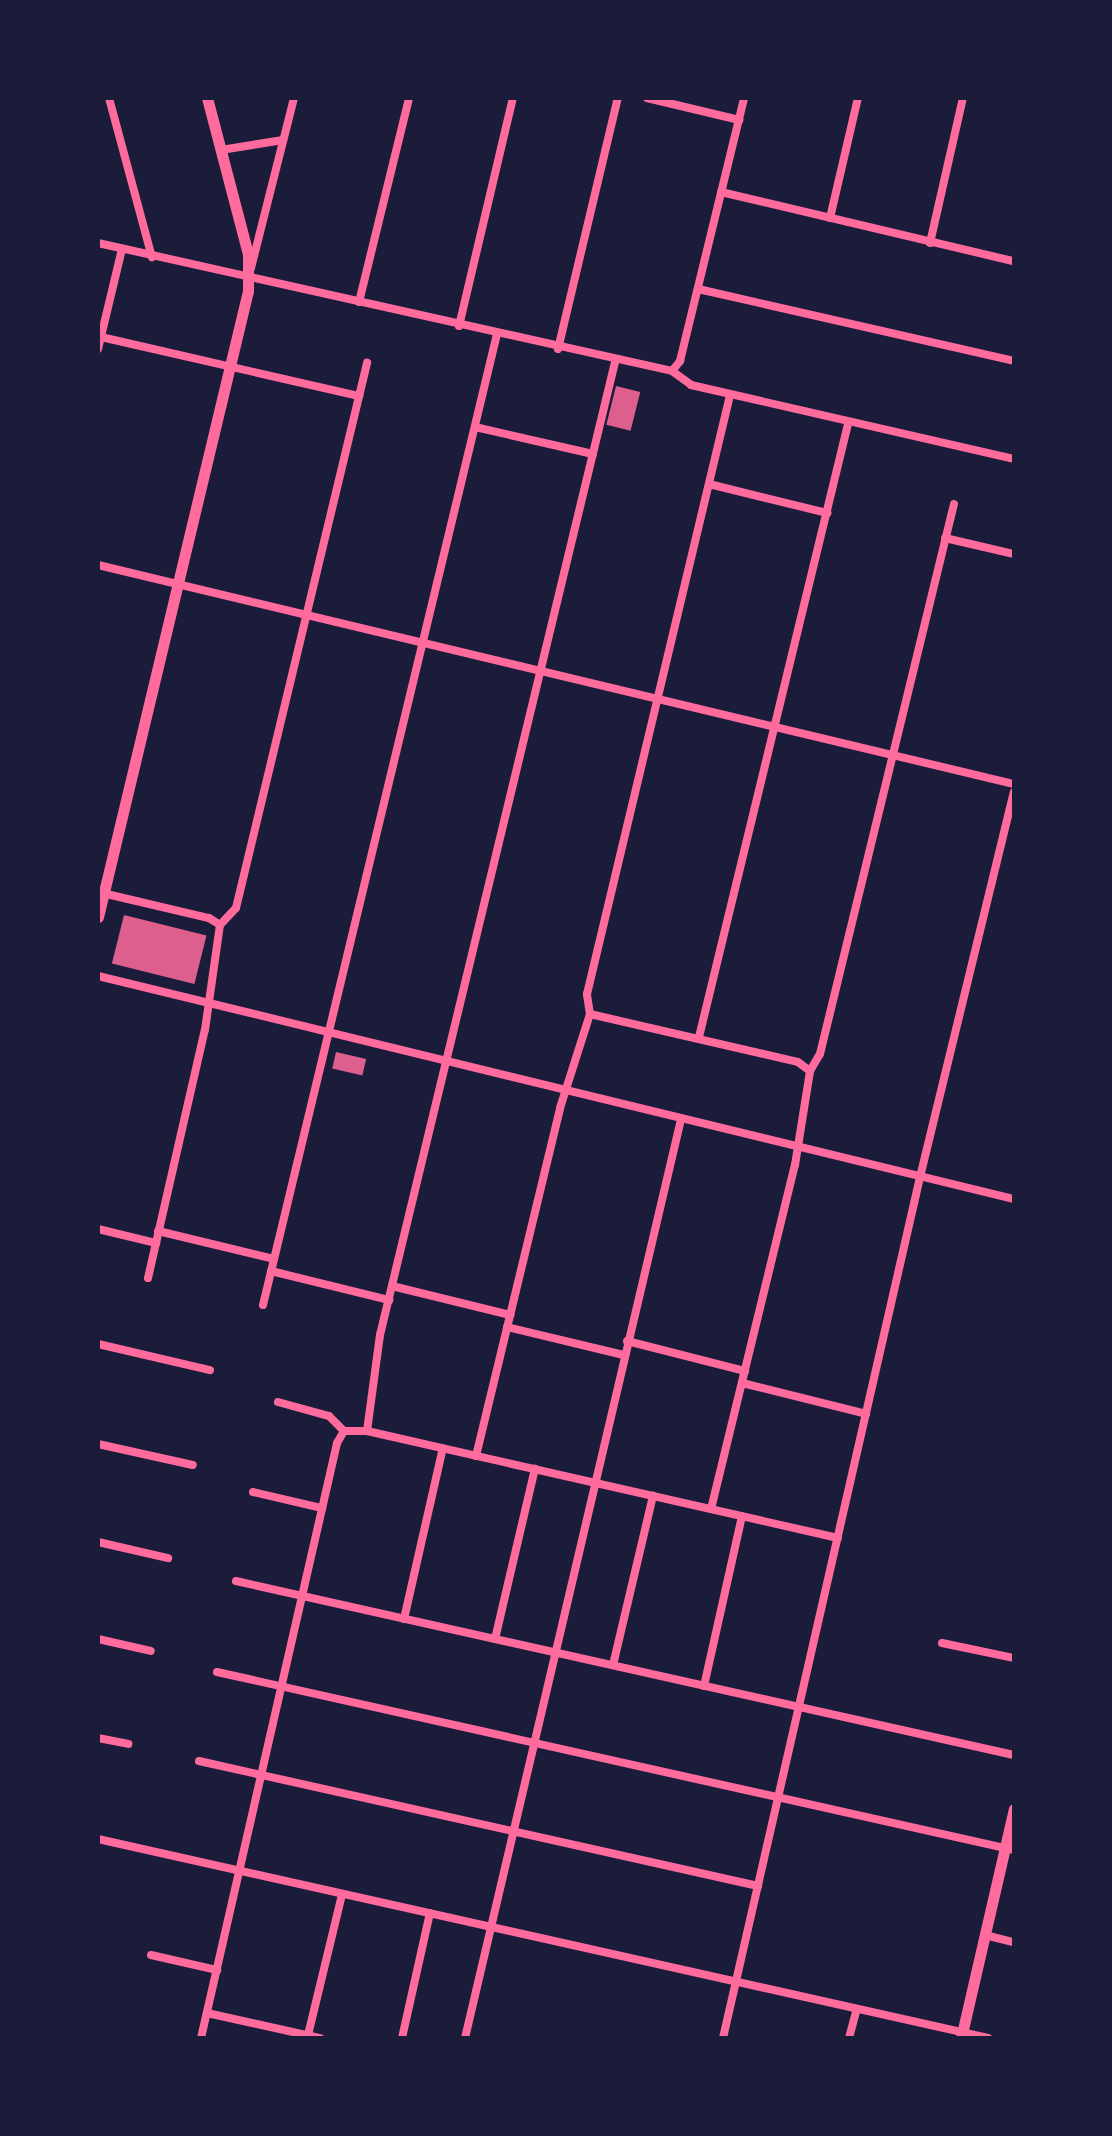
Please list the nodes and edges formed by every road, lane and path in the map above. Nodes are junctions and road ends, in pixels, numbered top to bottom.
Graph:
1 (109, 98) edge
2 (207, 98) edge
3 (294, 98) edge
4 (409, 98) edge
5 (513, 98) edge
6 (618, 98) edge
7 (647, 98) edge
8 (744, 98) edge
9 (858, 98) edge
10 (963, 98) edge
11 (739, 120) junction
12 (283, 140) junction
13 (221, 150) junction
14 (721, 192) junction
15 (830, 218) junction
16 (98, 243) edge
17 (930, 243) junction
18 (122, 249) junction
19 (152, 257) junction
20 (1014, 261) edge
21 (249, 277) junction
22 (698, 289) junction
23 (359, 302) junction
24 (459, 326) junction
25 (497, 334) junction
26 (101, 337) junction
27 (98, 349) edge
28 (558, 349) junction
29 (1014, 361) edge
30 (615, 362) junction
31 (367, 363) dead end
32 (231, 366) junction
33 (672, 371) junction
34 (730, 395) junction
35 (359, 396) junction
36 (848, 424) junction
37 (475, 427) junction
38 (593, 454) junction
39 (1014, 459) edge
40 (709, 484) junction
41 (954, 504) dead end
42 (827, 513) junction
43 (945, 538) junction
44 (1014, 554) edge
45 (98, 565) edge
46 (178, 584) junction
47 (306, 614) junction
48 (423, 642) junction
49 (541, 671) junction
50 (658, 699) junction
51 (777, 727) junction
52 (893, 755) junction
53 (1014, 784) edge
54 (1014, 792) edge
55 (101, 892) edge
56 (98, 917) edge
57 (220, 925) junction
58 (98, 976) edge
59 (205, 1002) junction
60 (590, 1014) junction
61 (329, 1033) junction
62 (699, 1037) junction
63 (446, 1062) junction
64 (810, 1071) junction
65 (567, 1091) junction
66 (681, 1119) junction
67 (796, 1146) junction
68 (920, 1177) junction
69 (1014, 1199) edge
70 (98, 1229) edge
71 (158, 1231) junction
72 (156, 1243) junction
73 (274, 1259) junction
74 (271, 1271) junction
75 (148, 1278) dead end
76 (392, 1286) junction
77 (389, 1300) junction
78 (263, 1305) dead end
79 (510, 1315) junction
80 (507, 1327) junction
81 (627, 1341) junction
82 (98, 1344) edge
83 (624, 1355) junction
84 (210, 1370) dead end
85 (745, 1371) junction
86 (742, 1383) junction
87 (278, 1402) dead end
88 (866, 1414) junction
89 (344, 1431) junction
90 (367, 1431) junction
91 (98, 1444) edge
92 (443, 1448) junction
93 (476, 1456) junction
94 (193, 1465) dead end
95 (535, 1469) junction
96 (593, 1482) junction
97 (253, 1492) dead end
98 (653, 1496) junction
99 (322, 1508) junction
100 (711, 1509) junction
101 (742, 1516) junction
102 (838, 1538) junction
103 (98, 1542) edge
104 (168, 1558) dead end
105 (236, 1581) dead end
106 (302, 1596) junction
107 (404, 1619) junction
108 (98, 1639) edge
109 (495, 1639) junction
110 (942, 1643) dead end
111 (151, 1651) dead end
112 (554, 1652) junction
113 (1014, 1658) edge
114 (613, 1665) junction
115 (217, 1672) dead end
116 (281, 1686) junction
117 (704, 1686) junction
118 (799, 1707) junction
119 (98, 1738) edge
120 (533, 1743) junction
121 (128, 1744) dead end
122 (1014, 1755) edge
123 (199, 1761) dead end
124 (261, 1775) junction
125 (778, 1797) junction
126 (1014, 1809) edge
127 (512, 1831) junction
128 (98, 1839) edge
129 (1010, 1849) edge
130 (239, 1871) junction
131 (758, 1886) junction
132 (342, 1894) junction
133 (430, 1913) junction
134 (491, 1927) junction
135 (985, 1935) junction
136 (1014, 1942) edge
137 (151, 1955) dead end
138 (217, 1970) junction
139 (736, 1982) junction
140 (857, 2009) junction
141 (207, 2013) junction
142 (308, 2035) junction
143 (962, 2035) edge
144 (201, 2038) edge
145 (320, 2038) edge
146 (402, 2038) edge
147 (465, 2038) edge
148 (723, 2038) edge
149 (849, 2038) edge
150 (988, 2038) edge

1 - 19 street
2 - 13 street
3 - 12 street
4 - 23 street
5 - 24 street
6 - 28 street
7 - 11 street
8 - 11 street
9 - 15 street
10 - 17 street
11 - 14 street
12 - 13 street
12 - 21 street
13 - 21 street
14 - 15 street
14 - 22 street
15 - 17 street
16 - 18 street
17 - 20 street
18 - 19 street
18 - 26 street
19 - 21 street
21 - 23 street
21 - 32 street
22 - 29 street
22 - 33 street
23 - 24 street
24 - 25 street
25 - 28 street
25 - 37 street
26 - 27 street
26 - 32 street
28 - 30 street
30 - 33 street
30 - 38 street
31 - 35 street
32 - 35 street
32 - 46 street
33 - 34 street
34 - 36 street
34 - 40 street
35 - 47 street
36 - 39 street
36 - 42 street
37 - 38 street
37 - 48 street
38 - 49 street
40 - 42 street
40 - 50 street
41 - 43 street
42 - 51 street
43 - 44 street
43 - 52 street
45 - 46 street
46 - 47 street
46 - 55 street
47 - 48 street
47 - 57 street
48 - 49 street
48 - 61 street
49 - 50 street
49 - 63 street
50 - 51 street
50 - 60 street
51 - 52 street
51 - 62 street
52 - 53 street
52 - 64 street
54 - 68 street
55 - 56 street
55 - 57 street
57 - 59 street
58 - 59 street
59 - 61 street
59 - 71 street
60 - 62 street
60 - 65 street
61 - 63 street
61 - 73 street
62 - 64 street
63 - 65 street
63 - 76 street
64 - 67 street
65 - 66 street
65 - 79 street
66 - 67 street
66 - 81 street
67 - 68 street
67 - 85 street
68 - 69 street
68 - 88 street
70 - 72 street
71 - 72 street
71 - 73 street
72 - 75 street
73 - 74 street
74 - 77 street
74 - 78 street
76 - 77 street
76 - 79 street
77 - 90 street
79 - 80 street
80 - 83 street
80 - 93 street
81 - 83 street
81 - 85 street
82 - 84 street
83 - 96 street
85 - 86 street
86 - 88 street
86 - 100 street
87 - 89 street
88 - 102 street
89 - 90 street
89 - 99 street
90 - 92 street
91 - 94 street
92 - 93 street
92 - 107 street
93 - 95 street
95 - 96 street
95 - 109 street
96 - 98 street
96 - 112 street
97 - 99 street
98 - 100 street
98 - 114 street
99 - 106 street
100 - 101 street
101 - 102 street
101 - 117 street
102 - 118 street
103 - 104 street
105 - 106 street
106 - 107 street
106 - 116 street
107 - 109 street
108 - 111 street
109 - 112 street
110 - 113 street
112 - 114 street
112 - 120 street
114 - 117 street
115 - 116 street
116 - 120 street
116 - 124 street
117 - 118 street
118 - 122 street
118 - 125 street
119 - 121 street
120 - 125 street
120 - 127 street
123 - 124 street
124 - 127 street
124 - 130 street
125 - 129 street
125 - 131 street
126 - 129 street
127 - 131 street
127 - 134 street
128 - 130 street
129 - 135 street
130 - 132 street
130 - 138 street
131 - 139 street
132 - 133 street
132 - 142 street
133 - 134 street
133 - 146 street
134 - 139 street
134 - 147 street
135 - 136 street
135 - 143 street
137 - 138 street
138 - 141 street
139 - 140 street
139 - 148 street
140 - 143 street
140 - 149 street
141 - 142 street
141 - 144 street
142 - 145 street
143 - 150 street

